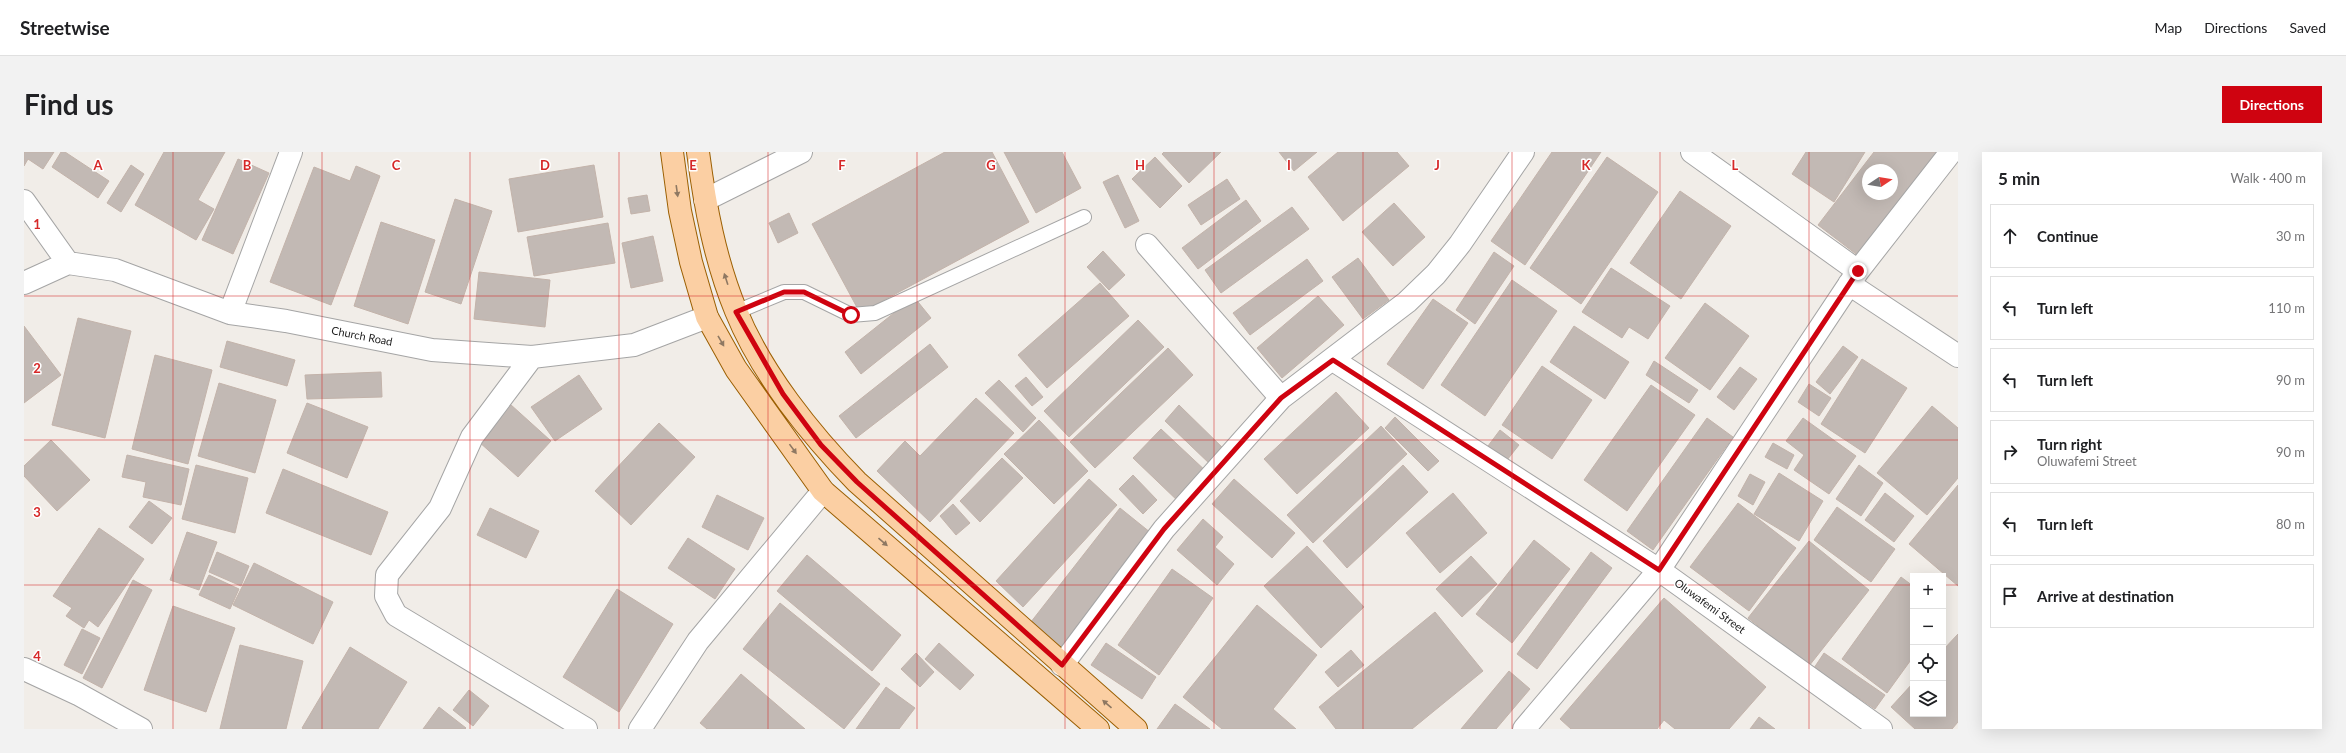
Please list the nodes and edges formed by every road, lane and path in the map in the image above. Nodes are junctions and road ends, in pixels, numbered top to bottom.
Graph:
1 (291, 152) edge
2 (672, 152) edge
3 (698, 152) edge
4 (801, 152) edge
5 (1524, 152) edge
6 (1692, 152) edge
7 (1951, 152) edge
8 (704, 200) junction
9 (24, 201) edge
10 (1084, 217) dead end
11 (1147, 245) dead end
12 (68, 262) junction
13 (1854, 277) junction
14 (24, 283) edge
15 (736, 312) junction
16 (230, 313) junction
17 (707, 317) junction
18 (1958, 356) edge
19 (532, 357) junction
20 (1333, 360) junction
21 (1281, 398) junction
22 (823, 491) junction
23 (1659, 570) junction
24 (1062, 665) junction
25 (24, 669) edge
26 (141, 729) edge
27 (586, 729) edge
28 (640, 729) edge
29 (1098, 729) edge
30 (1136, 729) edge
31 (1524, 729) edge
32 (1881, 729) edge

1 - 16 street
2 -> 17 main road
3 - 8 main road
4 - 8 street
5 - 20 street
6 - 13 street
7 - 13 street
15 -> 8 main road
9 - 12 street
10 - 15 lane
11 - 21 street
12 - 14 street
12 - 16 street, Church Road
13 - 18 street
13 - 23 street
15 - 24 main road
16 - 19 street, Church Road
17 - 19 street, Church Road
17 -> 22 main road
19 - 27 street
20 - 21 street
20 - 23 street, Oluwafemi Street
21 - 24 street
22 - 28 street
22 -> 29 main road
23 - 31 street
23 - 32 street, Oluwafemi Street
30 -> 24 main road
25 - 26 street

